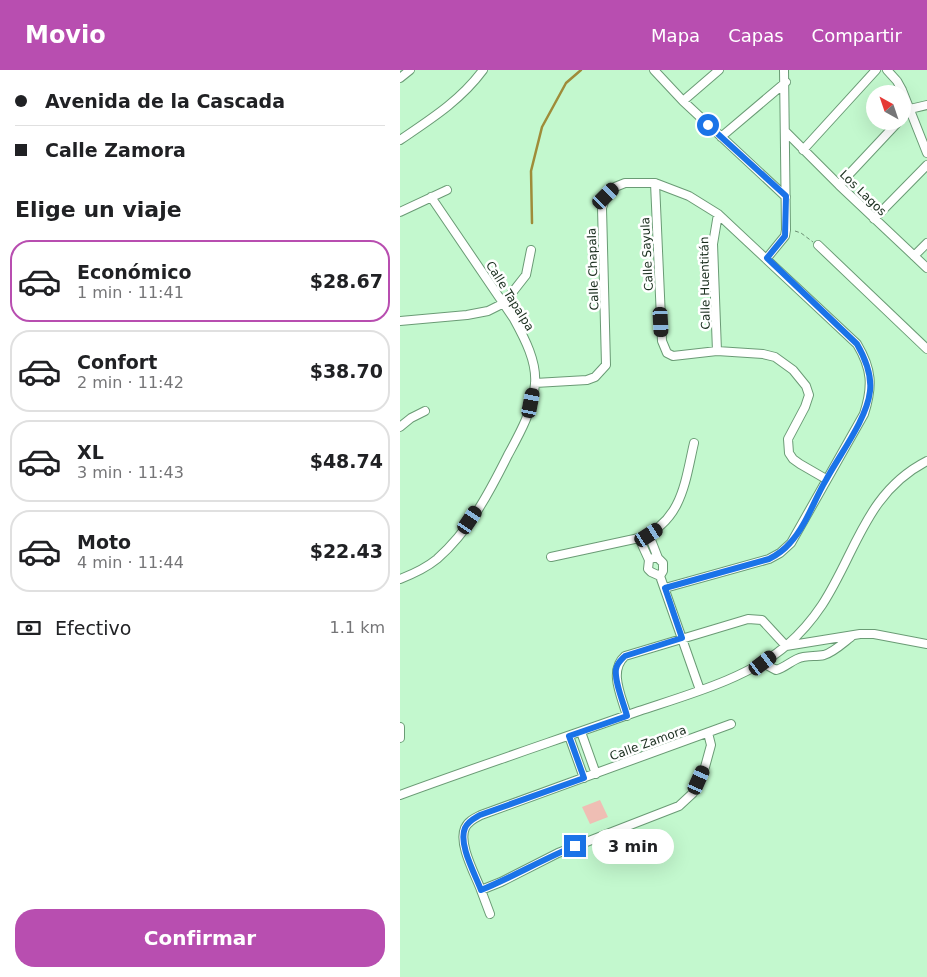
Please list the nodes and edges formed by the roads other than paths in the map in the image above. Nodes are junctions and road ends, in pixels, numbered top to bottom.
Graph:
1 (410, 70) edge
2 (483, 70) edge
3 (719, 70) edge
4 (784, 70) edge
5 (876, 70) edge
6 (887, 70) edge
7 (656, 72) edge
8 (400, 78) edge
9 (786, 82) junction
10 (899, 85) edge
11 (683, 101) junction
12 (927, 105) edge
13 (911, 109) edge
14 (911, 112) edge
15 (891, 130) edge
16 (786, 132) junction
17 (721, 137) junction
18 (400, 140) edge
19 (803, 150) junction
20 (927, 152) edge
21 (927, 165) edge
22 (655, 183) junction
23 (838, 186) junction
24 (447, 190) dead end
25 (786, 196) junction
26 (431, 197) junction
27 (400, 212) edge
28 (718, 214) junction
29 (874, 219) junction
30 (927, 243) edge
31 (818, 245) road end
32 (531, 250) dead end
33 (914, 256) junction
34 (767, 258) junction
35 (927, 268) edge
36 (504, 303) junction
37 (400, 322) edge
38 (927, 349) edge
39 (717, 351) junction
40 (535, 383) junction
41 (425, 411) dead end
42 (400, 427) edge
43 (694, 443) dead end
44 (927, 461) edge
45 (826, 479) junction
46 (649, 535) junction
47 (639, 538) junction
48 (551, 557) dead end
49 (658, 558) junction
50 (649, 560) junction
51 (660, 576) junction
52 (400, 579) edge
53 (665, 588) junction
54 (852, 635) junction
55 (682, 638) junction
56 (927, 644) edge
57 (786, 646) junction
58 (763, 663) junction
59 (700, 690) junction
60 (627, 716) junction
61 (731, 724) dead end
62 (400, 727) edge
63 (581, 732) junction
64 (708, 733) junction
65 (569, 736) junction
66 (400, 738) edge
67 (596, 774) junction
68 (584, 778) junction
69 (400, 795) edge
70 (481, 890) junction
71 (490, 914) dead end

1 - 8 street
2 - 18 street
3 - 11 street
4 - 9 street
5 - 19 street
6 - 10 street
7 - 11 street
9 - 16 street
9 - 17 street
11 - 17 street
12 - 13 street
14 - 20 street
15 - 23 street
16 - 19 street, Los Lagos
16 - 25 street
17 - 25 street
19 - 23 street, Los Lagos
21 - 29 street
22 - 28 street, Calle Chapala
22 - 39 street, Calle Sayula
22 - 40 street, Calle Chapala
23 - 29 street, Los Lagos
24 - 26 street
25 - 34 street
26 - 27 street
26 - 36 street, Calle Tapalpa
28 - 34 street, Calle Chapala
28 - 39 street, Calle Huentitán
29 - 33 street, Los Lagos
30 - 33 street
31 - 38 street
32 - 36 street
33 - 35 street, Los Lagos
34 - 45 street, Calle Chapala
36 - 37 street
36 - 40 street, Calle Tapalpa
39 - 45 street
40 - 52 street, Calle Tapalpa
41 - 42 street
43 - 46 street
44 - 57 street
45 - 53 street, Calle Chapala
46 - 47 street
46 - 49 street
47 - 48 street
47 - 50 street
49 - 50 street
49 - 51 street
50 - 51 street
51 - 53 street
53 - 55 street
54 - 56 street
54 - 57 street
54 - 58 street
55 - 57 street
55 - 59 street
55 - 60 street
57 - 58 street
58 - 59 street
59 - 60 street
60 - 63 street
61 - 64 street, Calle Zamora
62 - 66 street
63 - 65 street
63 - 67 street
64 - 67 street, Calle Zamora
64 - 70 street
65 - 68 street
65 - 69 street
67 - 68 street, Calle Zamora
68 - 70 street, Calle Zamora
70 - 71 street, Calle Zamora

